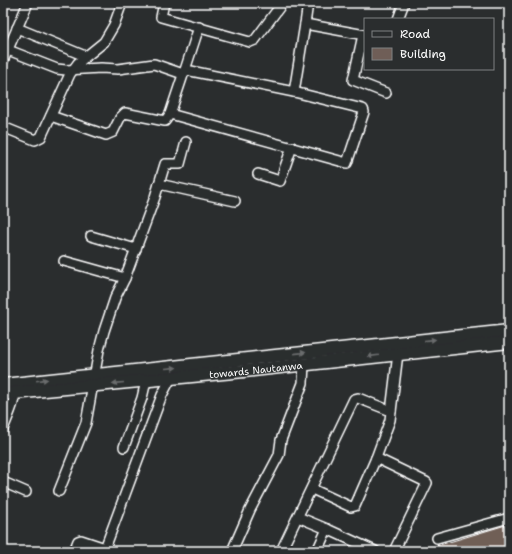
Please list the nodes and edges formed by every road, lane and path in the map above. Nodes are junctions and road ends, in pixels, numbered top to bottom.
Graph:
1 (28, 3) edge
2 (122, 3) edge
3 (164, 3) edge
4 (276, 3) edge
5 (308, 3) edge
6 (404, 3) edge
7 (398, 18) edge
8 (305, 24) junction
9 (17, 28) junction
10 (199, 28) junction
11 (364, 35) edge
12 (5, 49) edge
13 (85, 56) junction
14 (3, 61) edge
15 (72, 71) junction
16 (184, 72) junction
17 (294, 92) junction
18 (386, 94) dead end
19 (170, 114) junction
20 (51, 116) junction
21 (3, 127) edge
22 (186, 142) dead end
23 (292, 147) junction
24 (258, 174) dead end
25 (158, 184) junction
26 (235, 201) dead end
27 (91, 236) dead end
28 (136, 249) junction
29 (64, 261) dead end
30 (125, 278) junction
31 (509, 331) edge
32 (509, 342) edge
33 (398, 353) junction
34 (304, 364) junction
35 (171, 378) junction
36 (94, 380) junction
37 (146, 381) junction
38 (11, 387) edge
39 (3, 394) edge
40 (391, 411) junction
41 (3, 429) edge
42 (124, 447) dead end
43 (376, 458) junction
44 (3, 482) edge
45 (312, 489) junction
46 (59, 491) dead end
47 (26, 492) dead end
48 (298, 517) junction
49 (509, 518) edge
50 (327, 529) junction
51 (437, 538) dead end
52 (104, 549) edge
53 (74, 551) edge
54 (232, 551) edge
55 (281, 551) edge
56 (316, 551) edge
57 (375, 551) edge
58 (394, 551) edge

1 - 9 street
2 - 13 street
3 - 10 street
4 - 10 street
5 - 8 street
6 - 7 street
8 - 11 street
8 - 17 street
9 - 12 street
9 - 13 street
10 - 16 street
11 - 18 street
12 - 14 street
12 - 15 street
13 - 15 street
15 - 16 street
15 - 20 street
16 - 17 street
16 - 19 street
17 - 23 street
19 - 20 street
19 - 23 street
20 - 21 street
22 - 25 street
23 - 24 street
25 - 26 street
25 - 28 street
27 - 28 street
28 - 30 street
29 - 30 street
30 - 36 street
36 -> 31 main road
32 - 33 main road, towards Nautanwa
33 -> 34 main road, towards Nautanwa
33 - 40 street
34 - 35 main road, towards Nautanwa
34 - 54 street
35 - 37 main road, towards Nautanwa
35 - 52 street
37 -> 36 main road, towards Nautanwa
36 - 38 main road, towards Nautanwa
36 - 46 street
37 - 42 street
38 - 39 main road, towards Nautanwa
38 - 41 street
40 - 43 street
40 - 45 street
43 - 45 street
43 - 58 street
44 - 47 street
45 - 48 street
48 - 50 street
48 - 55 street
49 - 51 street
50 - 56 street
50 - 57 street
52 - 53 street

